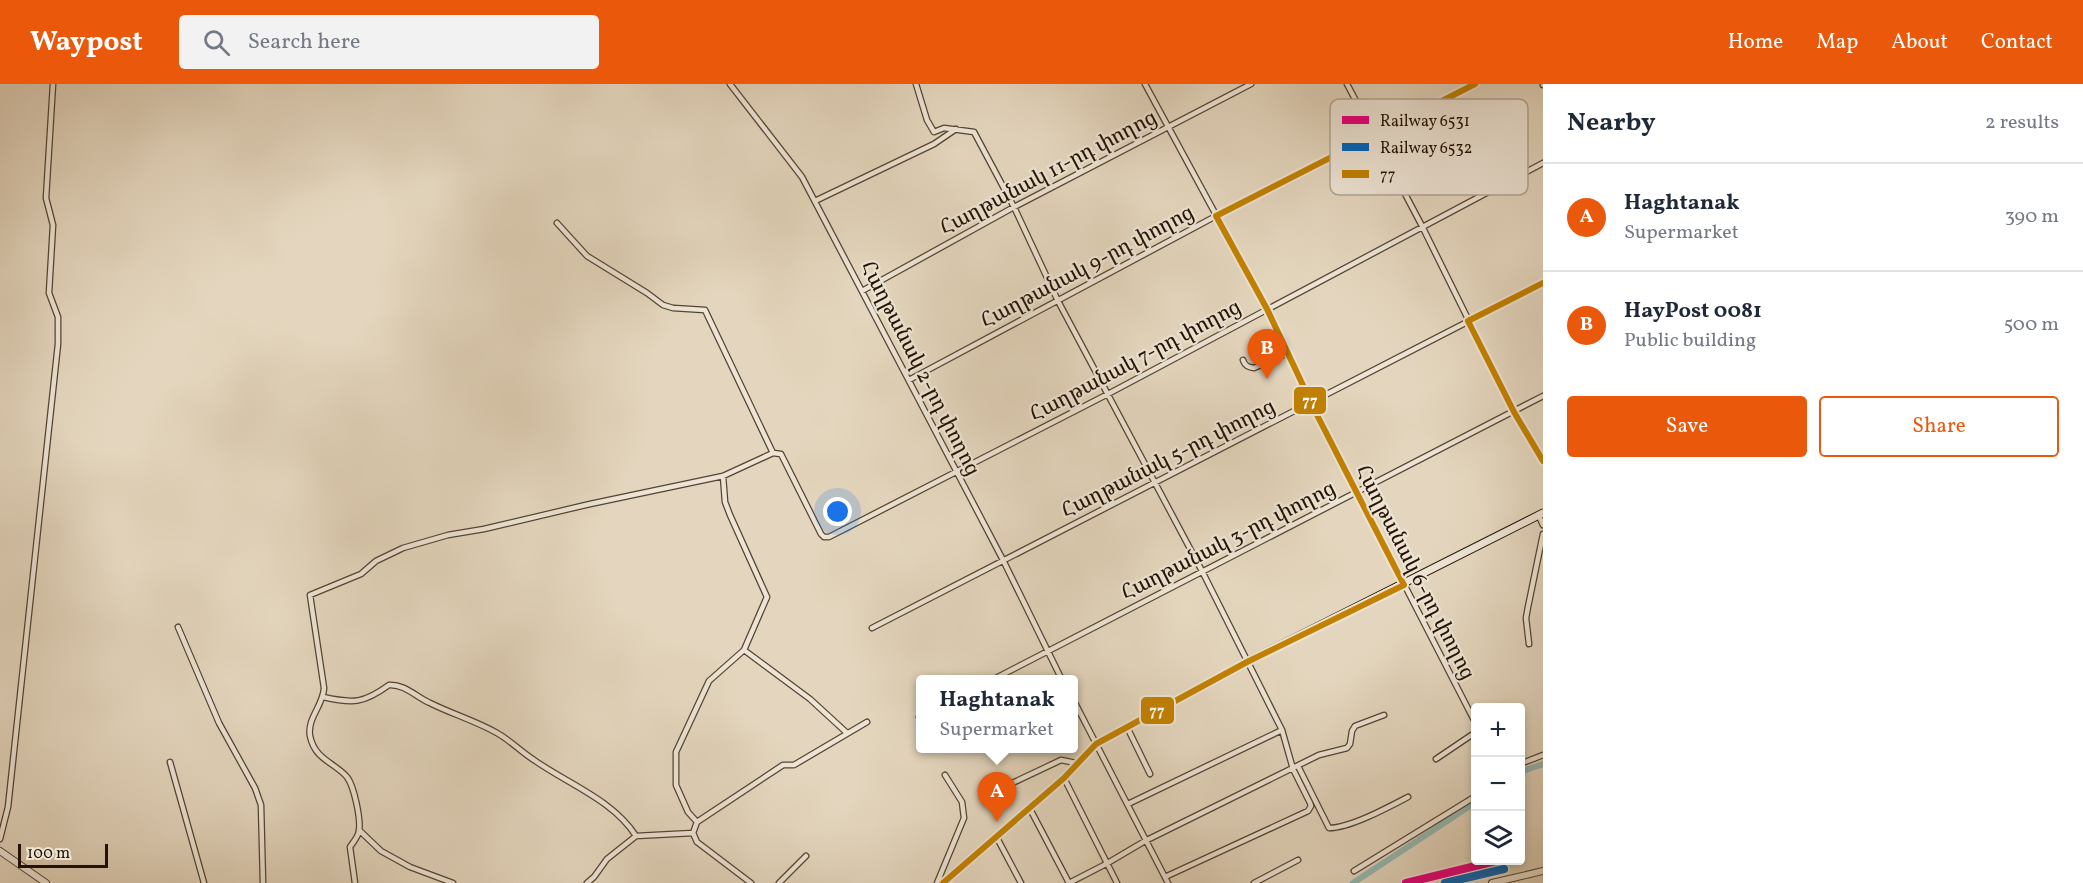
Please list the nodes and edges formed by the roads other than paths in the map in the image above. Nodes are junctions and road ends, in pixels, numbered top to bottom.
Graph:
1 (53, 84) edge
2 (730, 84) edge
3 (916, 84) edge
4 (1145, 84) edge
5 (1251, 84) edge
6 (1347, 84) edge
7 (1475, 84) edge
8 (1355, 99) edge
9 (1446, 99) edge
10 (1168, 127) junction
11 (956, 129) junction
12 (1330, 159) edge
13 (1543, 163) edge
14 (1528, 171) edge
15 (1405, 195) edge
16 (1482, 195) edge
17 (815, 201) junction
18 (1014, 207) junction
19 (1216, 216) junction
20 (557, 223) dead end
21 (1422, 226) junction
22 (1543, 283) edge
23 (862, 291) junction
24 (1058, 301) junction
25 (1267, 309) junction
26 (1468, 321) junction
27 (1288, 353) junction
28 (1243, 360) dead end
29 (909, 380) junction
30 (1108, 394) junction
31 (1543, 396) edge
32 (1312, 403) junction
33 (1514, 412) junction
34 (773, 453) junction
35 (1543, 461) edge
36 (956, 472) junction
37 (723, 476) junction
38 (1155, 483) junction
39 (1358, 492) junction
40 (1541, 514) edge
41 (1543, 525) edge
42 (1543, 534) edge
43 (1003, 560) junction
44 (1202, 571) junction
45 (1404, 585) junction
46 (178, 627) dead end
47 (872, 628) dead end
48 (1529, 644) dead end
49 (744, 650) junction
50 (1047, 651) junction
51 (1247, 662) junction
52 (1001, 675) edge
53 (1059, 675) edge
54 (323, 697) junction
55 (1078, 709) edge
56 (1471, 714) edge
57 (1384, 715) dead end
58 (867, 722) dead end
59 (1127, 727) junction
60 (1282, 730) junction
61 (847, 733) junction
62 (1471, 735) edge
63 (1096, 744) junction
64 (1543, 755) edge
65 (1436, 759) dead end
66 (170, 762) dead end
67 (1525, 762) edge
68 (1076, 763) junction
69 (1296, 767) junction
70 (1150, 774) dead end
71 (945, 775) dead end
72 (1064, 778) junction
73 (1004, 787) dead end
74 (1408, 797) dead end
75 (1471, 799) edge
76 (1128, 804) junction
77 (1029, 807) junction
78 (697, 822) junction
79 (359, 830) junction
80 (693, 833) junction
81 (636, 836) junction
82 (996, 836) junction
83 (0, 839) edge
84 (1145, 841) junction
85 (0, 851) edge
86 (806, 856) dead end
87 (1298, 860) dead end
88 (1106, 864) junction
89 (1354, 871) dead end
90 (1543, 871) edge
91 (594, 877) junction
92 (1165, 878) junction
93 (46, 883) edge
94 (204, 883) edge
95 (263, 883) edge
96 (356, 883) edge
97 (453, 883) edge
98 (586, 883) edge
99 (600, 883) edge
100 (751, 883) edge
101 (779, 883) edge
102 (943, 883) edge
103 (1021, 883) edge
104 (1069, 883) edge
105 (1117, 883) edge
106 (1168, 883) edge
107 (1254, 883) edge
108 (1492, 883) edge

1 - 83 street
2 - 17 street, Հաղթանակ 2-րդ փողոց
3 - 11 street
4 - 10 street, Հաղթանակ 6-րդ փողոց
5 - 10 street, Հաղթանակ 11-րդ փողոց
6 - 8 street
7 - 9 street, Հաղթանակ 9-րդ փողոց
10 - 18 street, Հաղթանակ 11-րդ փողոց
10 - 19 street, Հաղթանակ 6-րդ փողոց
11 - 17 street
11 - 18 street
12 - 19 street, Հաղթանակ 9-րդ փողոց
13 - 14 street, Հաղթանակ 7-րդ փողոց
15 - 21 street
16 - 21 street, Հաղթանակ 7-րդ փողոց
17 - 23 street, Հաղթանակ 2-րդ փողոց
18 - 23 street, Հաղթանակ 11-րդ փողոց
18 - 24 street
19 - 24 street, Հաղթանակ 9-րդ փողոց
19 - 25 street, Հաղթանակ 6-րդ փողոց
20 - 34 street
21 - 25 street, Հաղթանակ 7-րդ փողոց
21 - 26 street
22 - 26 street, Հաղթանակ 5-րդ փողոց
23 - 29 street, Հաղթանակ 2-րդ փողոց
24 - 29 street, Հաղթանակ 9-րդ փողոց
24 - 30 street
25 - 27 street, Հաղթանակ 6-րդ փողոց
25 - 30 street, Հաղթանակ 7-րդ փողոց
26 - 32 street, Հաղթանակ 5-րդ փողոց
26 - 33 street
27 - 28 street
27 - 32 street, Հաղթանակ 6-րդ փողոց
29 - 36 street, Հաղթանակ 2-րդ փողոց
30 - 36 street, Հաղթանակ 7-րդ փողոց
30 - 38 street
31 - 33 street, Հաղթանակ 3-րդ փողոց
32 - 38 street, Հաղթանակ 5-րդ փողոց
32 - 39 street, Հաղթանակ 6-րդ փողոց
33 - 35 street
33 - 39 street, Հաղթանակ 3-րդ փողոց
34 - 36 street, Հաղթանակ 7-րդ փողոց
34 - 37 street
36 - 43 street, Հաղթանակ 2-րդ փողոց
37 - 49 street
37 - 54 street
38 - 43 street, Հաղթանակ 5-րդ փողոց
38 - 44 street
39 - 44 street, Հաղթանակ 3-րդ փողոց
39 - 45 street, Հաղթանակ 6-րդ փողոց
40 - 41 street
40 - 45 main road
42 - 48 street
43 - 47 street, Հաղթանակ 5-րդ փողոց
43 - 50 street, Հաղթանակ 2-րդ փողոց
44 - 50 street, Հաղթանակ 3-րդ փողոց
44 - 51 street
45 - 51 main road
45 - 56 street, Հաղթանակ 6-րդ փողոց
46 - 95 street
49 - 61 street
49 - 78 street
50 - 52 street, Հաղթանակ 3-րդ փողոց
50 - 53 street, Հաղթանակ 2-րդ փողոց
51 - 59 main road
51 - 60 street
54 - 79 street
54 - 81 street
55 - 63 street
57 - 69 street
58 - 61 street
59 - 63 main road
59 - 70 street
60 - 69 street
60 - 76 street
61 - 78 street
62 - 65 street
63 - 68 main road
63 - 76 street
64 - 67 street
66 - 94 street
68 - 72 main road
68 - 73 street
69 - 74 street
69 - 84 street
69 - 92 street
71 - 102 street
72 - 77 main road
72 - 88 street
75 - 89 street
76 - 84 street
77 - 82 main road
77 - 104 street
78 - 80 street
79 - 96 street
79 - 97 street
80 - 81 street
80 - 100 street
81 - 91 street
82 - 102 main road
82 - 103 street
84 - 88 street
84 - 92 street
85 - 93 street
86 - 101 street
87 - 107 street
88 - 104 street
88 - 105 street
90 - 108 street
91 - 98 street
91 - 99 street
92 - 106 street

